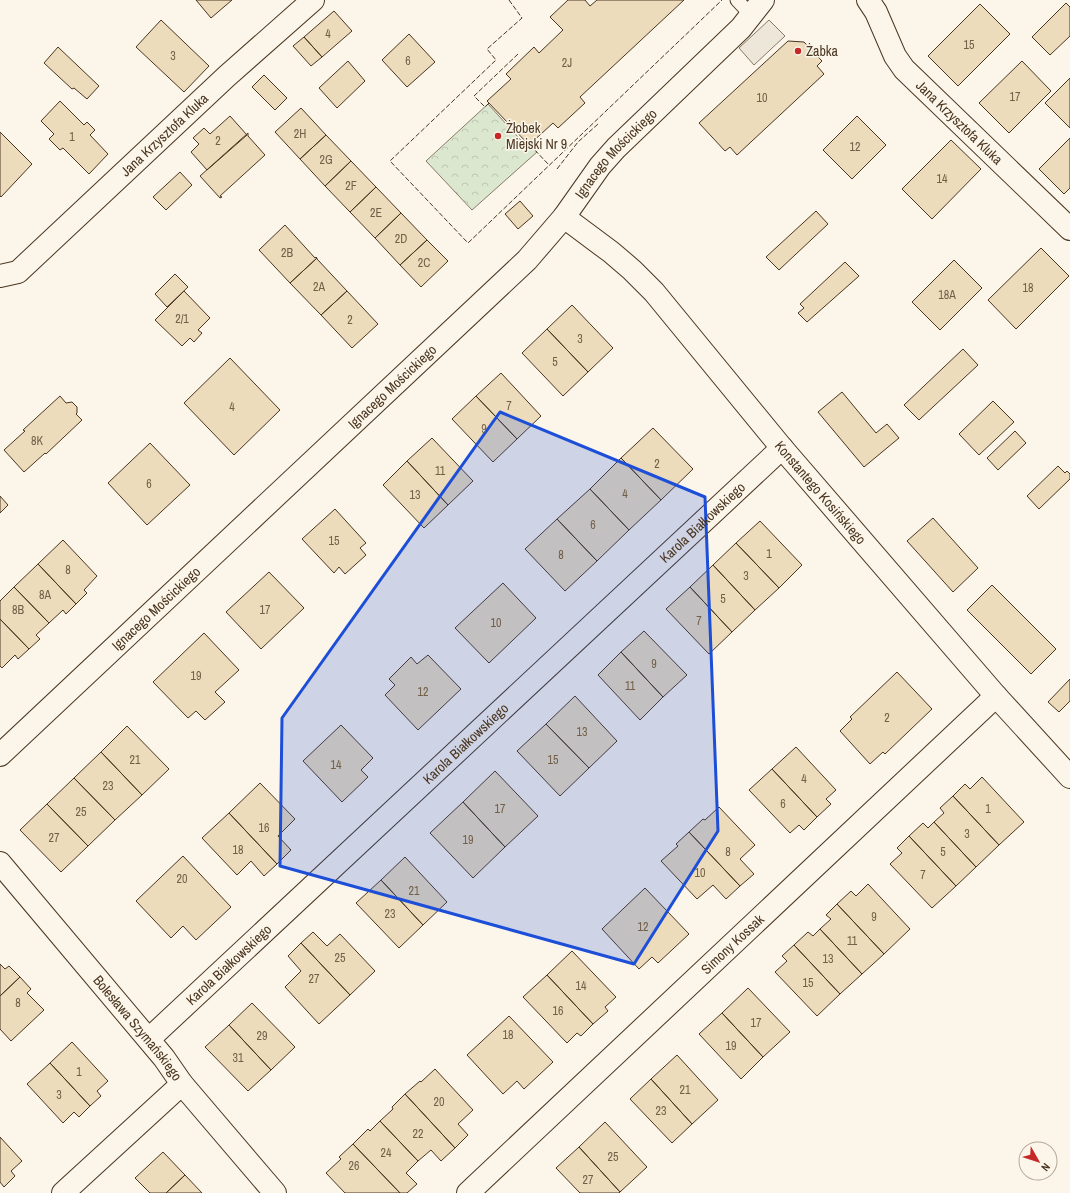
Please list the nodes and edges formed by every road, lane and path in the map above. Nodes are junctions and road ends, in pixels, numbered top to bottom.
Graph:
1 (313, 0) edge
2 (868, 0) edge
3 (750, 5) edge
4 (564, 217) junction
5 (1070, 229) edge
6 (9, 274) edge
7 (782, 448) junction
8 (996, 696) junction
9 (0, 755) edge
10 (1070, 777) edge
11 (0, 863) edge
12 (149, 1039) junction
13 (182, 1084) junction
14 (62, 1193) edge
15 (275, 1193) edge
16 (468, 1193) edge

1 - 6 street, Jana Krzysztofa Kluka
2 - 5 street, Jana Krzysztofa Kluka
3 - 4 street, Ignacego Mościckiego
4 - 7 street, Konstantego Kosińskiego
4 - 9 street, Ignacego Mościckiego
7 - 8 street, Konstantego Kosińskiego
7 - 12 street, Karola Białkowskiego
8 - 10 street, Konstantego Kosińskiego
8 - 16 street, Simony Kossak
11 - 12 street, Bolesława Szymańskiego
12 - 13 street, Bolesława Szymańskiego
13 - 14 street
13 - 15 street, Bolesława Szymańskiego

